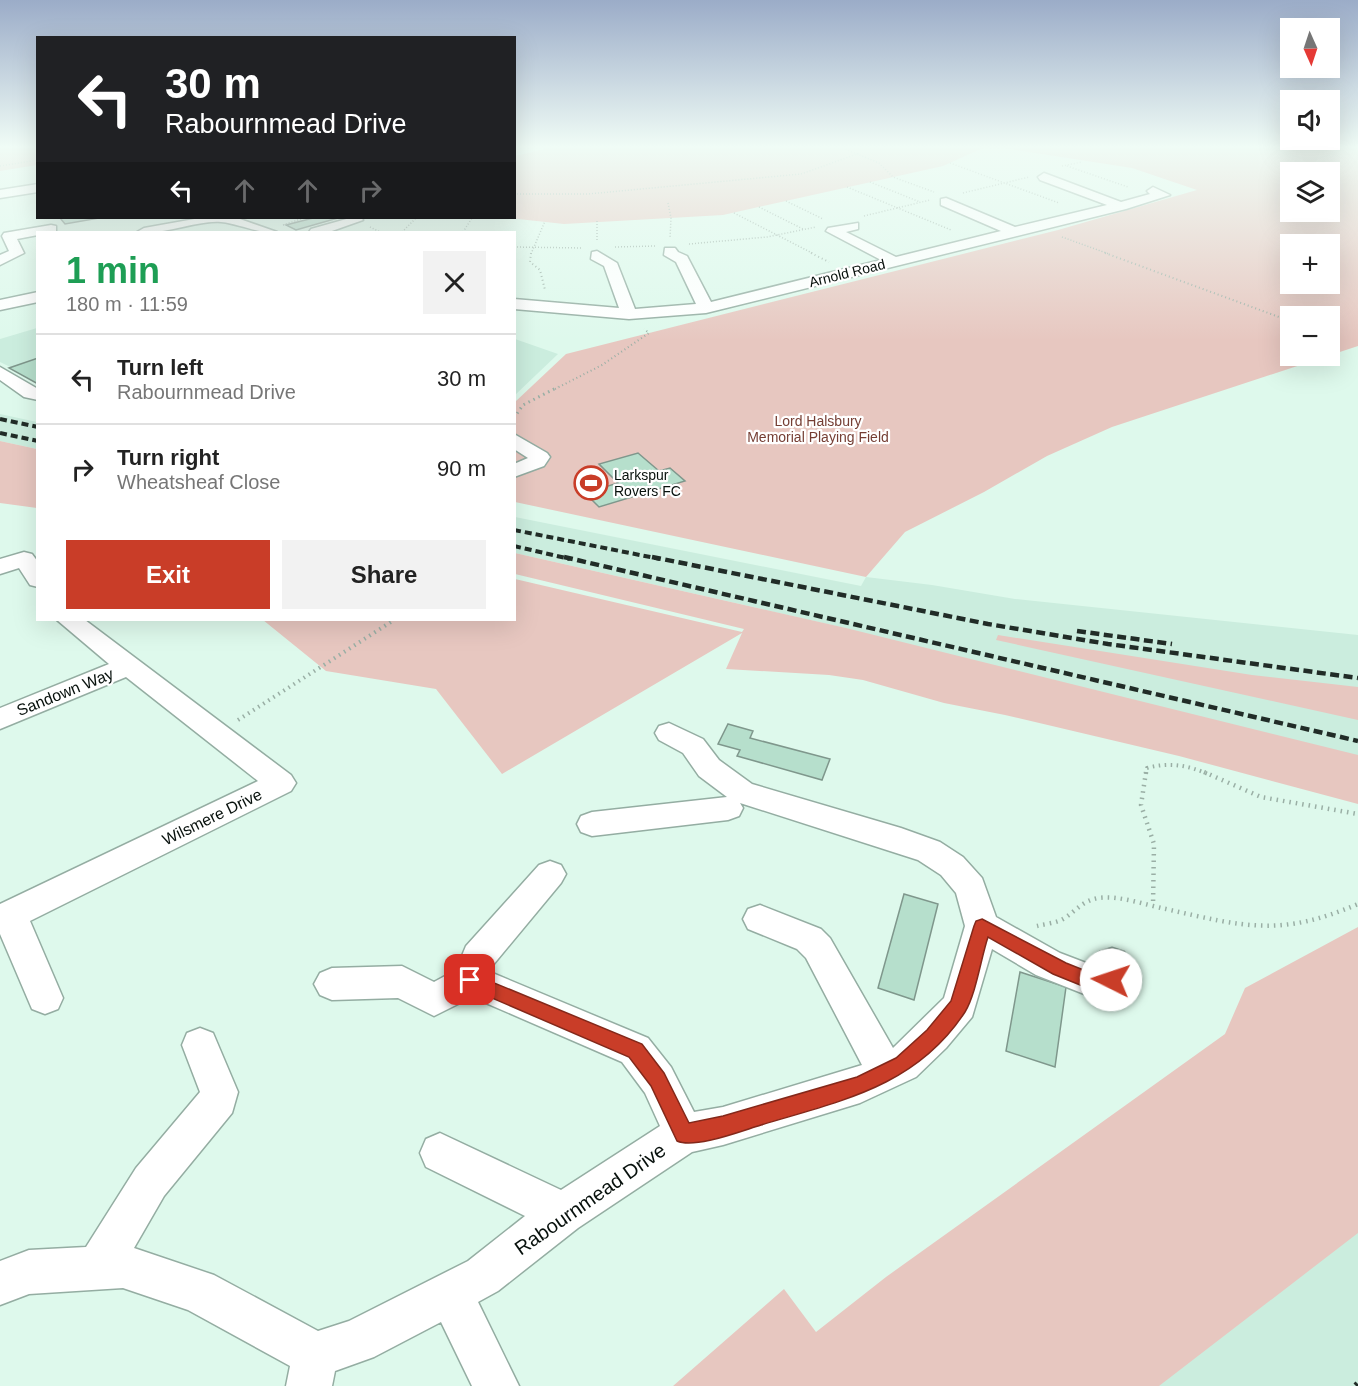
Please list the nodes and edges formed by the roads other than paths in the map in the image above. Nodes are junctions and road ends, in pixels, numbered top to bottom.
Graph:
1 (973, 212) edge
2 (1097, 212) edge
3 (214, 219) edge
4 (223, 219) edge
5 (356, 220) dead end
6 (854, 222) road end
7 (51, 229) dead end
8 (40, 231) edge
9 (149, 231) edge
10 (266, 231) edge
11 (319, 231) edge
12 (36, 232) edge
13 (1014, 232) junction
14 (670, 248) road end
15 (597, 250) road end
16 (0, 261) edge
17 (895, 262) junction
18 (36, 297) edge
19 (516, 304) edge
20 (0, 305) edge
21 (706, 308) junction
22 (629, 314) junction
23 (0, 372) edge
24 (36, 394) edge
25 (516, 441) edge
26 (516, 470) edge
27 (0, 567) edge
28 (36, 577) edge
29 (70, 621) edge
30 (131, 665) junction
31 (0, 719) edge
32 (669, 733) dead end
33 (728, 808) dead end
34 (592, 824) dead end
35 (550, 874) dead end
36 (5, 917) edge
37 (760, 919) dead end
38 (982, 926) junction
39 (1112, 963) dead end
40 (470, 980) junction
41 (332, 984) dead end
42 (45, 998) dead end
43 (200, 1044) dead end
44 (886, 1072) junction
45 (684, 1134) junction
46 (440, 1153) dead end
47 (563, 1213) junction
48 (98, 1268) junction
49 (0, 1283) edge
50 (450, 1293) junction
51 (312, 1370) edge
52 (496, 1386) edge

1 - 13 street
2 - 13 street, Arnold Road
3 - 9 street
4 - 10 street
5 - 11 street
6 - 17 street
7 - 8 street
12 - 16 street
13 - 17 street, Arnold Road
14 - 21 street
15 - 22 street
17 - 21 street, Arnold Road
18 - 20 street
19 - 22 street, Arnold Road
21 - 22 street, Arnold Road
23 - 24 street
25 - 26 street
27 - 28 street
29 - 30 street, Wilsmere Drive
30 - 31 street, Sandown Way
30 - 36 street, Wilsmere Drive
32 - 38 street
33 - 34 street
35 - 40 street
36 - 42 street
37 - 44 street
38 - 39 street
38 - 44 street, Rabournmead Drive
40 - 41 street
40 - 45 street
43 - 48 street
44 - 45 street, Rabournmead Drive
45 - 47 street, Rabournmead Drive
46 - 47 street
47 - 50 street, Rabournmead Drive
48 - 49 street, Rabournmead Drive
48 - 51 street, Rabournmead Drive
50 - 51 street, Rabournmead Drive
50 - 52 street

